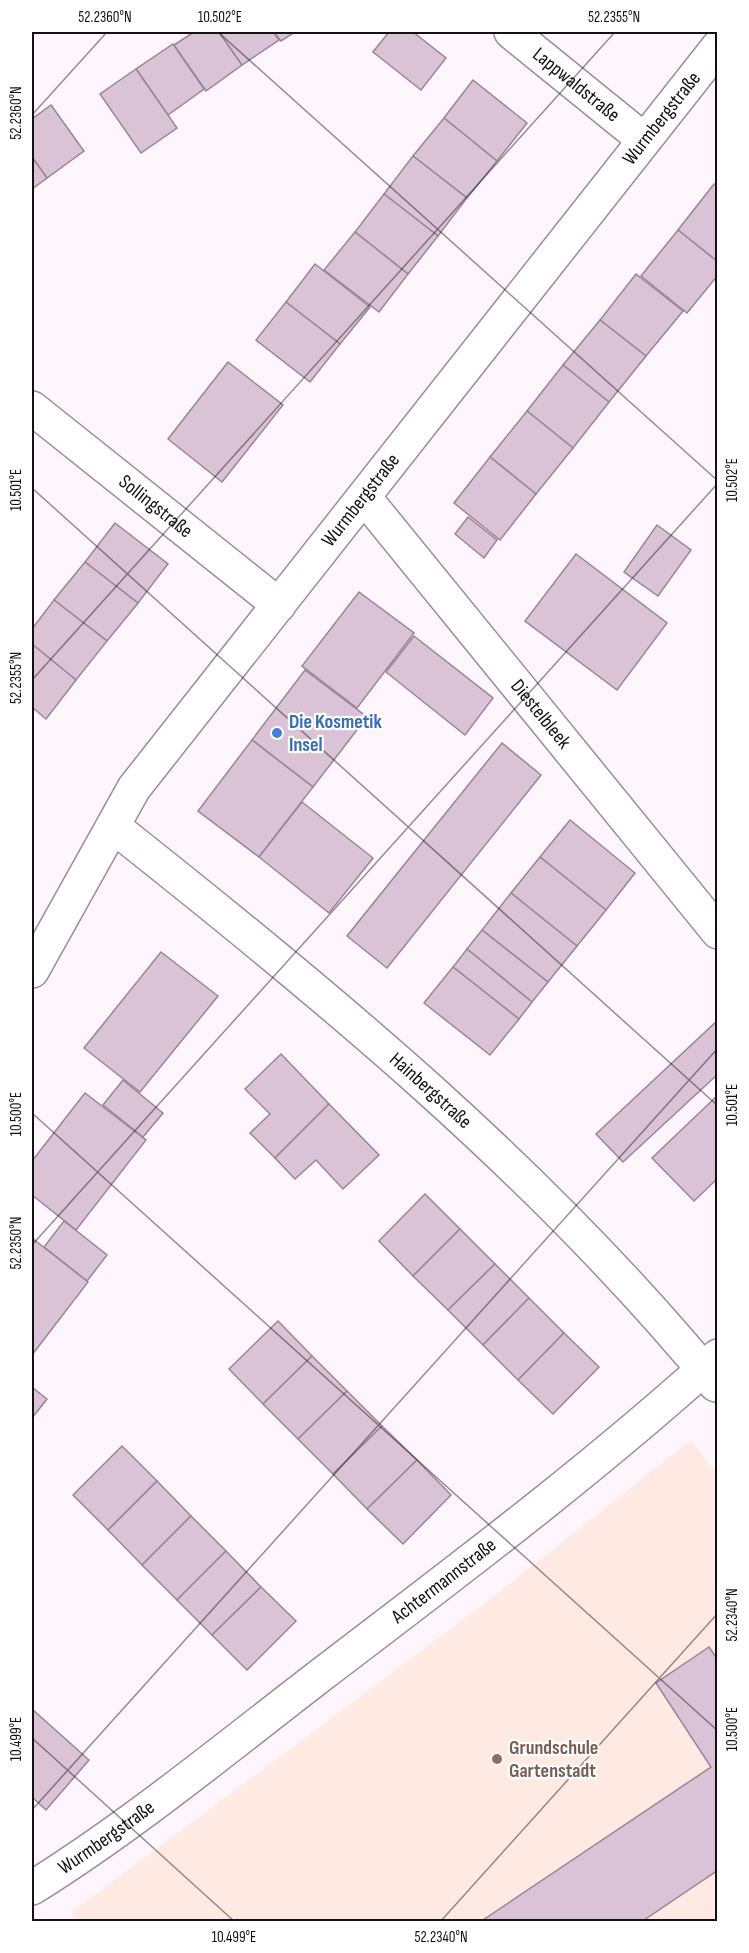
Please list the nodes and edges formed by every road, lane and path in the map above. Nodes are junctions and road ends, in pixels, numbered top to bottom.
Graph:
1 (511, 32) edge
2 (717, 46) edge
3 (643, 139) junction
4 (32, 408) edge
5 (364, 497) junction
6 (279, 605) junction
7 (114, 827) junction
8 (717, 932) edge
9 (32, 971) edge
10 (713, 1371) edge
11 (180, 1783) joint
12 (32, 1888) edge

1 - 3 street, Lappwaldstraße
2 - 3 street, Wurmbergstraße
3 - 5 street, Wurmbergstraße
4 - 6 street, Sollingstraße
5 - 6 street, Wurmbergstraße
5 - 8 street, Diestelbleek
6 - 7 street, Wurmbergstraße
7 - 9 street, Wurmbergstraße
7 - 10 street, Hainbergstraße
10 - 11 street, Achtermannstraße
11 - 12 street, Wurmbergstraße

